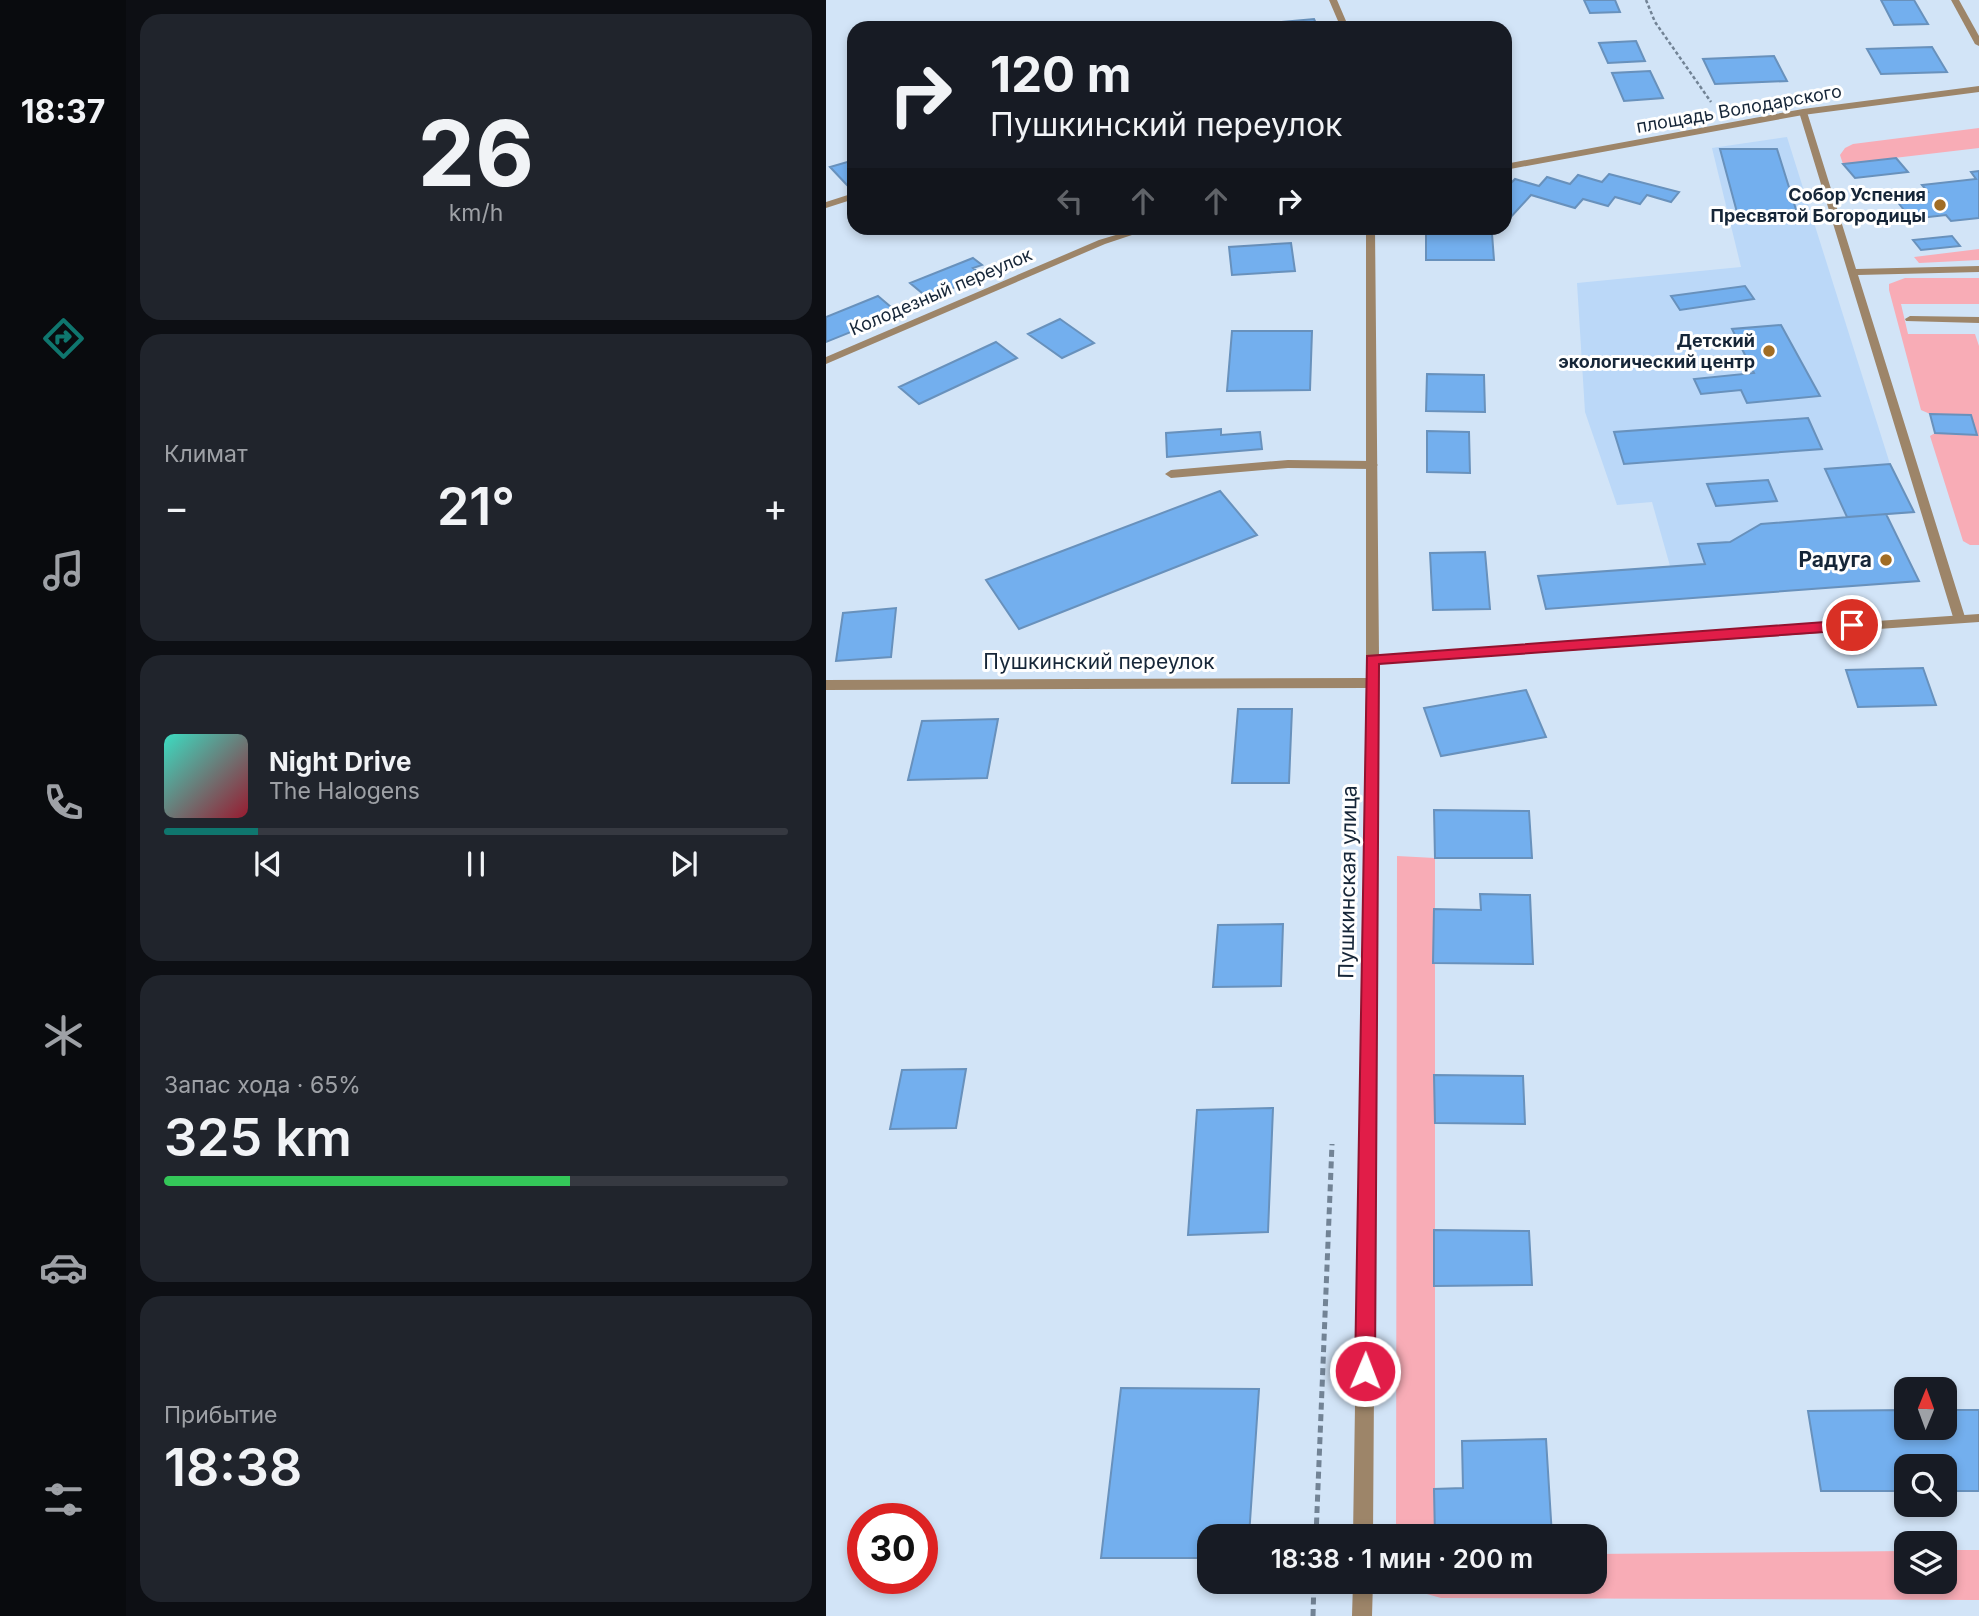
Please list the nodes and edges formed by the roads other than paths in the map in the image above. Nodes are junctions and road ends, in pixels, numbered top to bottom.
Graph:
1 (1333, 0) edge
2 (1955, 0) edge
3 (1342, 21) edge
4 (1979, 44) edge
5 (1979, 89) edge
6 (1803, 112) junction
7 (1512, 166) edge
8 (847, 198) edge
9 (826, 205) edge
10 (1125, 235) edge
11 (1370, 235) edge
12 (1979, 269) edge
13 (1854, 272) junction
14 (1910, 319) dead end
15 (1979, 320) edge
16 (826, 361) edge
17 (1372, 465) junction
18 (1171, 474) dead end
19 (1959, 617) junction
20 (1979, 618) edge
21 (1372, 660) junction
22 (1373, 683) junction
23 (826, 685) edge
24 (1363, 1524) edge
25 (1363, 1594) edge
26 (1362, 1616) edge

1 - 3 street
2 - 4 street
5 - 6 street, площадь Володарского
6 - 7 street, площадь Володарского
6 - 13 street
8 - 9 street
10 - 16 street, Колодезный переулок
11 - 17 street, Пушкинская улица
12 - 13 street
13 - 19 street
14 - 15 street
17 - 18 street
17 - 21 street, Пушкинская улица
19 - 20 street
19 - 21 street
21 - 22 street, Пушкинская улица
22 - 23 street, Пушкинский переулок
22 - 24 street, Пушкинская улица
25 - 26 street

